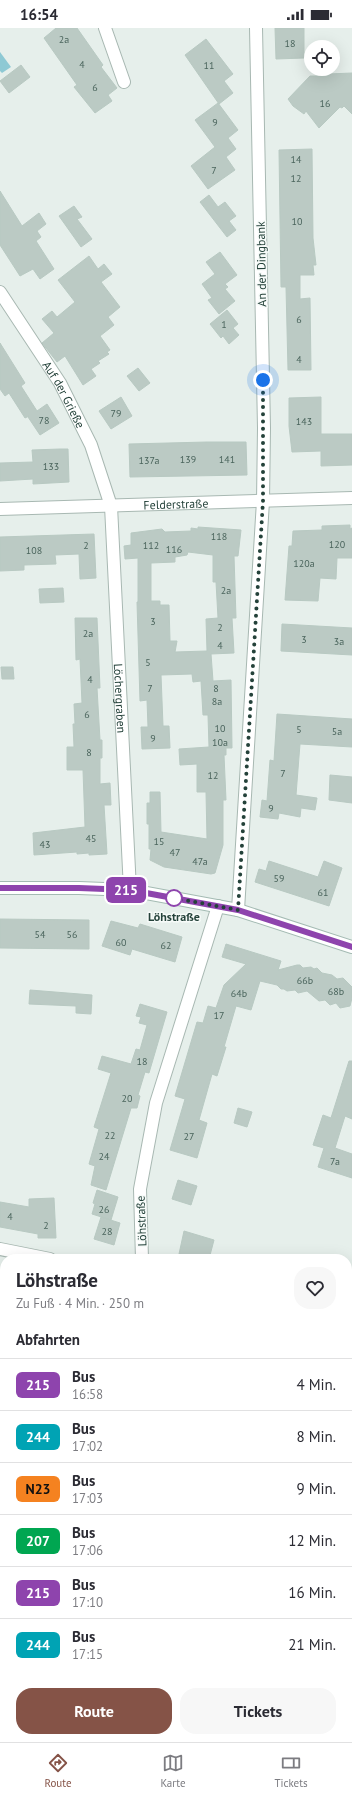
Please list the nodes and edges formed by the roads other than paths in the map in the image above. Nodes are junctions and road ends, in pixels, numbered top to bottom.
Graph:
1 (105, 28) edge
2 (256, 28) edge
3 (124, 82) dead end
4 (0, 292) edge
5 (352, 498) edge
6 (263, 501) junction
7 (111, 506) junction
8 (0, 509) edge
9 (0, 888) edge
10 (130, 890) junction
11 (218, 906) junction
12 (238, 910) junction
13 (352, 947) edge
14 (0, 1249) edge
15 (25, 1254) edge
16 (142, 1254) edge

1 - 3 street
2 - 6 street, An der Dingbank
4 - 7 street, Auf der Grieße
5 - 6 street, Felderstraße
6 - 7 street, Felderstraße
6 - 12 street
7 - 8 street, Felderstraße
7 - 10 street, Löchergraben
9 - 10 street
10 - 11 street
11 - 12 street
11 - 16 street, Löhstraße
12 - 13 street
14 - 15 street

